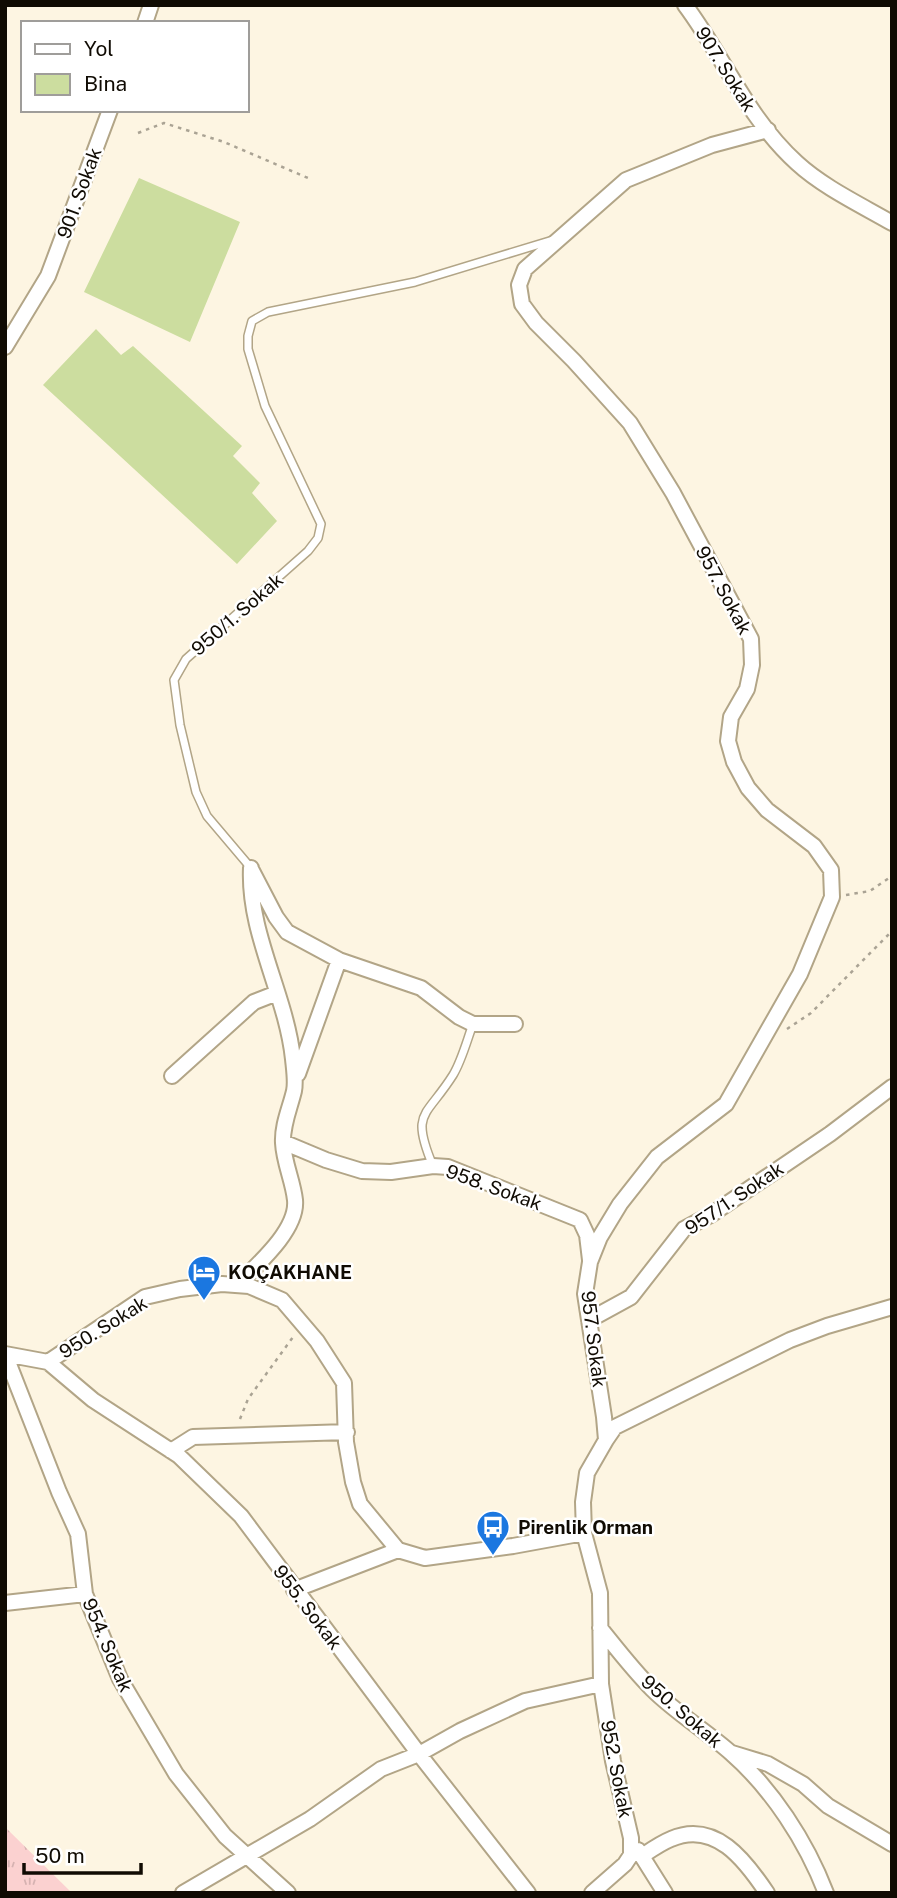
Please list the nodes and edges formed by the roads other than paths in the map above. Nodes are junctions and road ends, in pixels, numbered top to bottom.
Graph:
1 (685, 5) edge
2 (109, 112) edge
3 (768, 130) junction
4 (892, 223) edge
5 (560, 238) junction
6 (5, 347) edge
7 (251, 868) junction
8 (339, 960) junction
9 (277, 993) junction
10 (473, 1024) junction
11 (515, 1024) dead end
12 (172, 1076) dead end
13 (892, 1087) edge
14 (295, 1088) junction
15 (283, 1142) junction
16 (433, 1166) junction
17 (590, 1262) junction
18 (237, 1285) junction
19 (892, 1307) edge
20 (589, 1320) junction
21 (5, 1354) edge
22 (48, 1362) junction
23 (346, 1432) junction
24 (606, 1440) junction
25 (171, 1451) junction
26 (584, 1533) junction
27 (398, 1550) junction
28 (294, 1590) junction
29 (85, 1594) junction
30 (5, 1603) edge
31 (600, 1628) junction
32 (601, 1684) junction
33 (731, 1753) junction
34 (419, 1754) junction
35 (631, 1838) junction
36 (892, 1844) edge
37 (246, 1855) junction
38 (642, 1856) junction
39 (183, 1893) edge
40 (288, 1893) edge
41 (528, 1893) edge
42 (592, 1893) edge
43 (666, 1893) edge
44 (767, 1893) edge
45 (826, 1893) edge

1 - 3 street, 907. Sokak
2 - 6 street, 901. Sokak
3 - 4 street
3 - 5 street, 957. Sokak
5 - 7 lane, 950/1. Sokak
5 - 17 street, 957. Sokak
7 - 8 street
7 - 9 street
8 - 10 street
8 - 14 street
9 - 12 street
9 - 14 street
10 - 11 street
10 - 16 lane
13 - 20 street, 957/1. Sokak
14 - 15 street
15 - 16 street, 958. Sokak
15 - 18 street
16 - 17 street, 958. Sokak
17 - 20 street, 957. Sokak
18 - 22 street, 950. Sokak
18 - 23 street, 950. Sokak
19 - 24 street
20 - 24 street, 957. Sokak
21 - 22 street, 950. Sokak
21 - 29 street, 954. Sokak
22 - 25 street, 955. Sokak
23 - 25 street
23 - 27 street, 950. Sokak
24 - 26 street
25 - 28 street, 955. Sokak
26 - 27 street
26 - 31 street
27 - 28 street
28 - 34 street, 955. Sokak
29 - 30 street
29 - 37 street, 954. Sokak
31 - 32 street, 952. Sokak
31 - 33 street, 950. Sokak
32 - 34 street
32 - 35 street, 952. Sokak
33 - 36 street
33 - 45 street, 950. Sokak
34 - 37 street
34 - 41 street, 955. Sokak
35 - 38 street
35 - 42 street, 952. Sokak
37 - 39 street
37 - 40 street, 954. Sokak
38 - 43 street
38 - 44 street

